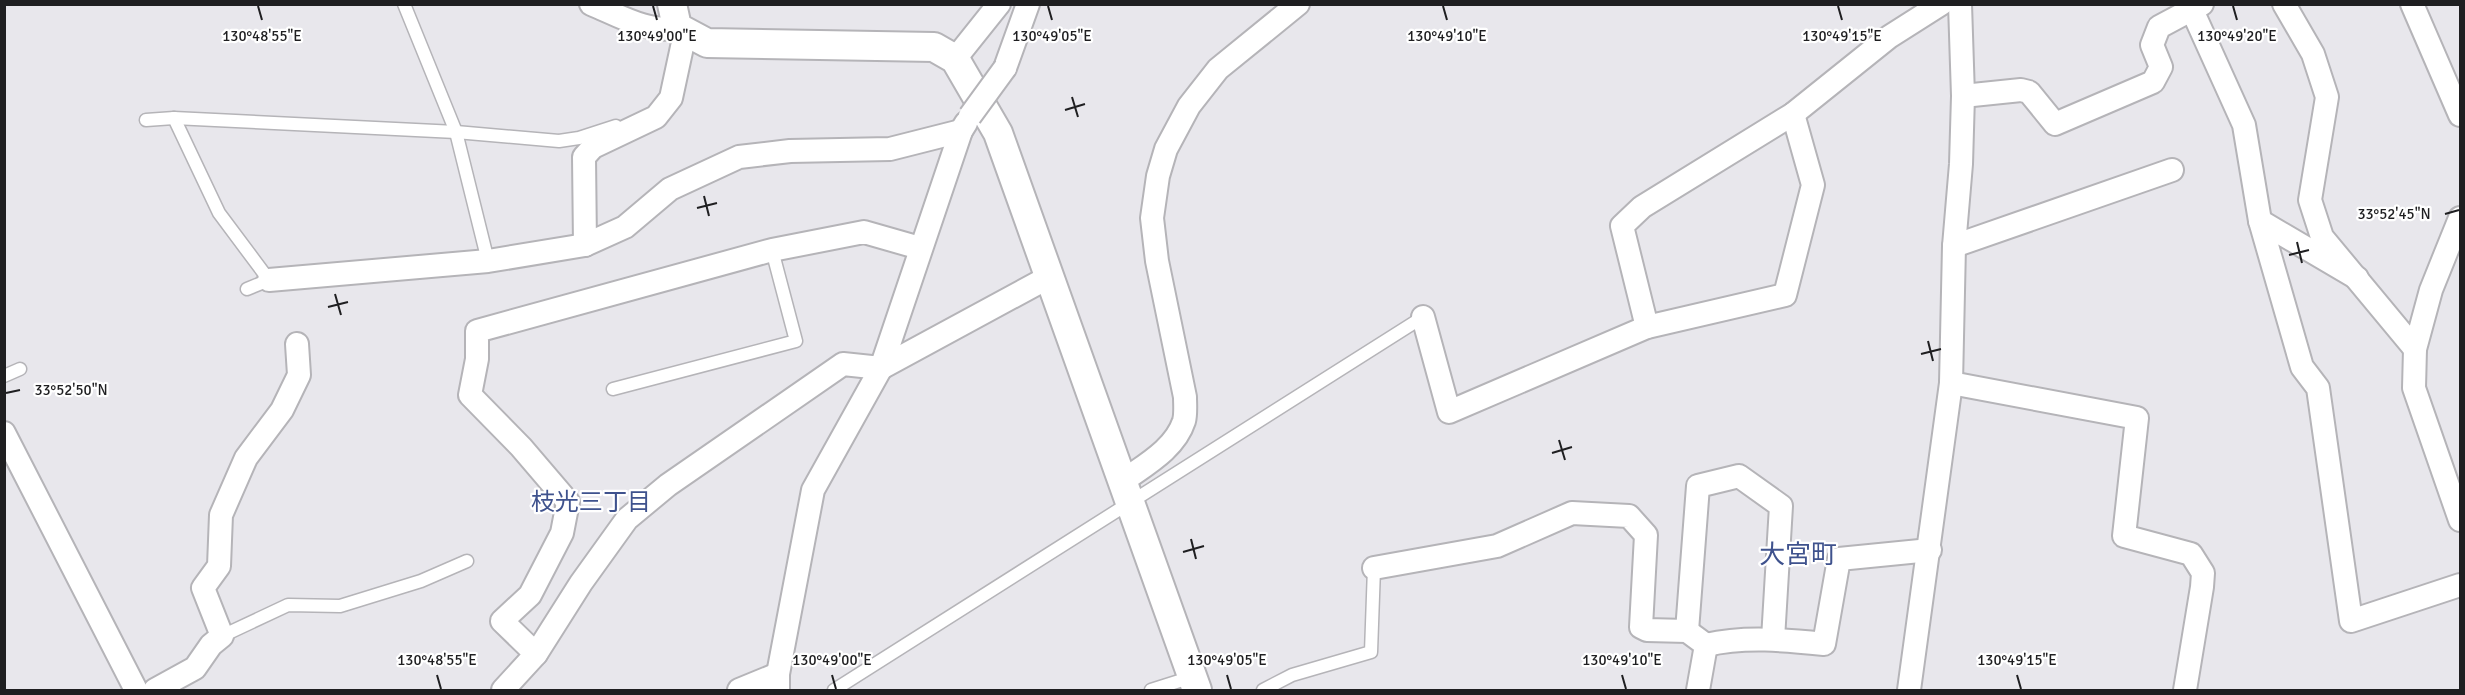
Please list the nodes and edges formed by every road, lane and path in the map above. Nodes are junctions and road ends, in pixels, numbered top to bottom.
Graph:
1 (404, 4) edge
2 (591, 4) edge
3 (999, 4) edge
4 (1028, 4) edge
5 (1298, 4) edge
6 (1941, 4) edge
7 (1960, 4) edge
8 (2284, 4) edge
9 (2412, 4) edge
10 (2197, 7) edge
11 (678, 22) edge
12 (955, 59) junction
13 (1963, 96) junction
14 (661, 111) junction
15 (1793, 114) junction
16 (2460, 115) edge
17 (174, 118) junction
18 (146, 120) dead end
19 (965, 124) junction
20 (456, 132) junction
21 (2172, 170) dead end
22 (2460, 218) edge
23 (2260, 221) junction
24 (585, 245) junction
25 (1954, 246) junction
26 (920, 248) junction
27 (772, 250) junction
28 (488, 261) junction
29 (1049, 277) junction
30 (2358, 278) junction
31 (270, 280) junction
32 (248, 289) dead end
33 (1423, 317) joint
34 (1647, 327) junction
35 (297, 344) dead end
36 (2415, 350) junction
37 (880, 368) junction
38 (20, 369) dead end
39 (4, 376) edge
40 (1951, 383) junction
41 (614, 389) dead end
42 (4, 434) edge
43 (1127, 491) junction
44 (2460, 520) edge
45 (1930, 550) junction
46 (466, 561) dead end
47 (1374, 568) joint
48 (2460, 585) edge
49 (1687, 631) junction
50 (222, 636) junction
51 (1773, 639) junction
52 (1706, 645) junction
53 (536, 654) junction
54 (778, 682) edge
55 (1195, 684) edge
56 (136, 690) edge
57 (155, 690) edge
58 (503, 690) edge
59 (739, 690) edge
60 (834, 690) edge
61 (1151, 690) edge
62 (1263, 690) edge
63 (1698, 690) edge
64 (1909, 690) edge
65 (2185, 690) edge

1 - 20 lane
2 - 11 street
3 - 12 street
4 - 19 street, bridge
5 - 43 street
6 - 15 street
7 - 13 street
8 - 30 street
9 - 16 street
10 - 13 street
10 - 23 street
11 - 12 street
11 - 14 street
12 - 29 street
13 - 25 street
14 - 20 lane
14 - 24 street
15 - 34 street
15 - 34 street
17 - 18 lane
17 - 20 lane
17 - 31 lane
19 - 24 street
19 - 26 street
20 - 28 lane
21 - 25 street
22 - 36 street
23 - 30 street
23 - 48 street
24 - 28 street
25 - 40 street
26 - 27 street
26 - 37 street
27 - 41 lane
27 - 53 street
28 - 31 street
29 - 37 street
29 - 43 street
30 - 36 street
31 - 32 lane
33 - 34 street
33 - 43 lane
35 - 50 street
36 - 44 street
37 - 53 street
37 - 54 street
38 - 39 lane
40 - 45 street
40 - 65 street
42 - 56 street
43 - 55 street
43 - 60 lane
45 - 51 street
45 - 64 street
46 - 50 lane
47 - 49 street
47 - 62 lane
49 - 51 street
49 - 52 street
50 - 57 street
51 - 52 street
52 - 63 street
53 - 58 street
54 - 59 street
55 - 61 lane

